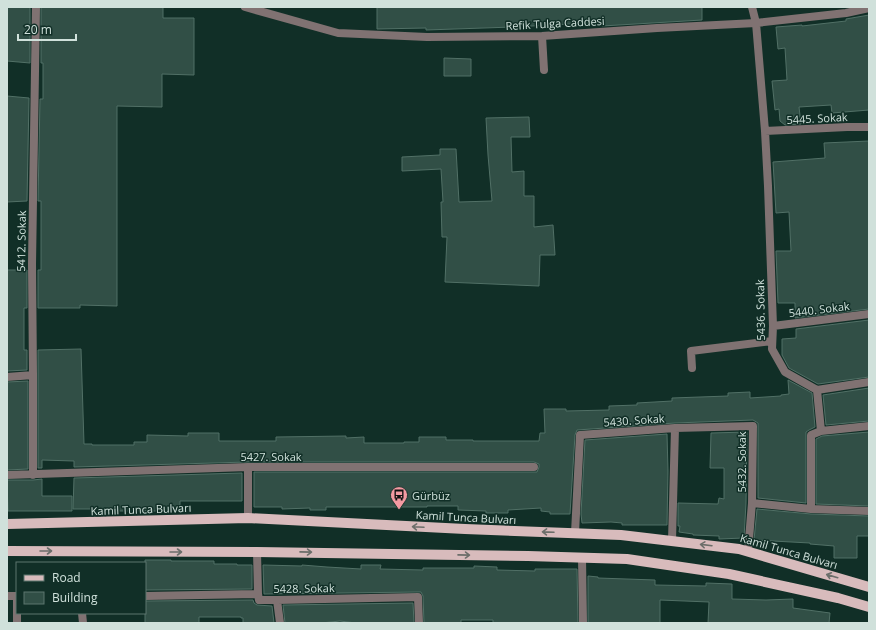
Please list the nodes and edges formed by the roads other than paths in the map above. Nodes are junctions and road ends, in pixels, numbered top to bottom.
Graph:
1 (36, 7) edge
2 (245, 7) edge
3 (752, 7) edge
4 (869, 8) edge
5 (845, 10) edge
6 (756, 23) junction
7 (542, 36) junction
8 (544, 70) dead end
9 (869, 127) edge
10 (765, 131) junction
11 (869, 314) edge
12 (772, 326) junction
13 (772, 341) junction
14 (692, 368) dead end
15 (33, 375) junction
16 (7, 377) edge
17 (869, 382) edge
18 (817, 390) junction
19 (869, 426) edge
20 (675, 428) junction
21 (821, 431) junction
22 (248, 467) junction
23 (534, 467) dead end
24 (7, 475) edge
25 (33, 475) junction
26 (752, 503) junction
27 (811, 510) junction
28 (869, 511) edge
29 (248, 518) junction
30 (7, 524) edge
31 (574, 533) junction
32 (672, 541) junction
33 (7, 551) edge
34 (748, 551) junction
35 (257, 552) junction
36 (582, 558) junction
37 (869, 587) edge
38 (258, 594) junction
39 (146, 596) edge
40 (277, 600) junction
41 (869, 607) edge
42 (280, 623) edge
43 (419, 623) edge
44 (583, 623) edge

1 - 15 street, 5412. Sokak
2 - 7 street, Refik Tulga Caddesi
3 - 6 street, 5436. Sokak
4 - 5 street, Refik Tulga Caddesi
5 - 6 street, Refik Tulga Caddesi
6 - 7 street, Refik Tulga Caddesi
6 - 10 street, 5436. Sokak
7 - 8 street
9 - 10 street, 5445. Sokak
10 - 12 street, 5436. Sokak
11 - 12 street, 5440. Sokak
12 - 13 street, 5436. Sokak
13 - 14 street
13 - 18 street, 5436. Sokak
15 - 16 street
15 - 25 street, 5412. Sokak
17 - 18 street
18 - 21 street
19 - 21 street
20 - 26 street, 5432. Sokak
20 - 31 street, 5430. Sokak
20 - 32 street, 5430. Sokak
21 - 27 street
22 - 23 street, 5427. Sokak
22 - 25 street, 5427. Sokak
22 - 29 street
24 - 25 street, 5427. Sokak
26 - 27 street
26 - 34 street
27 - 28 street
29 - 30 main road, Kamil Tunca Bulvarı
31 -> 29 main road, Kamil Tunca Bulvarı
31 - 32 main road, Kamil Tunca Bulvarı
34 -> 32 main road, Kamil Tunca Bulvarı
33 -> 35 main road
37 -> 34 main road, Kamil Tunca Bulvarı
35 -> 36 main road
35 - 38 street
36 - 41 main road
36 - 44 street
38 - 39 street, 5428. Sokak
38 - 40 street, 5428. Sokak
40 - 42 street
40 - 43 street, 5428. Sokak

